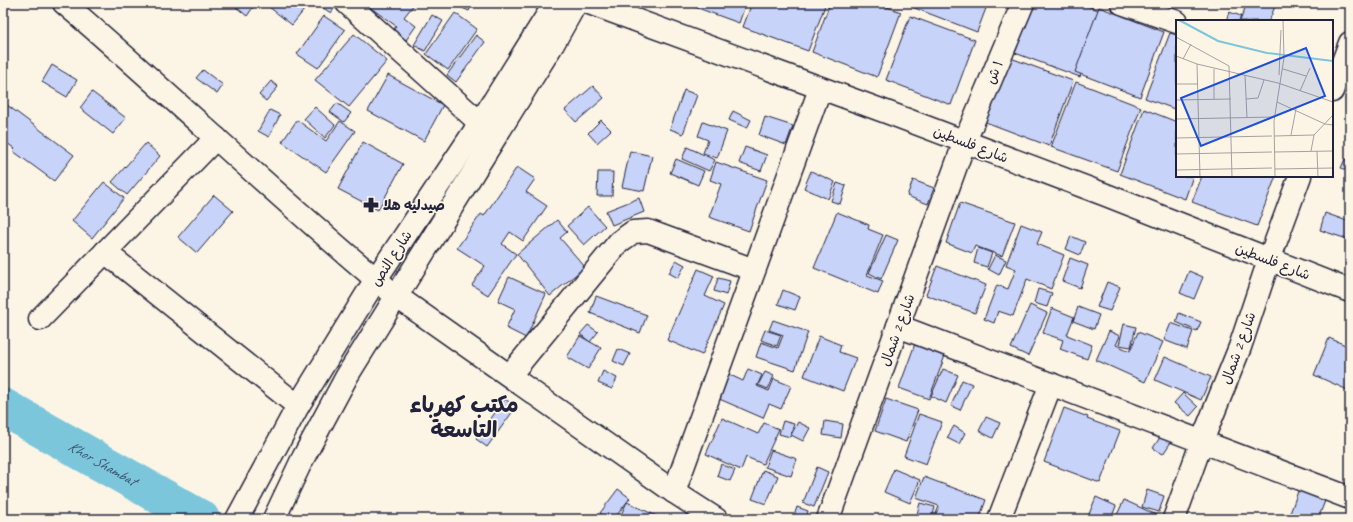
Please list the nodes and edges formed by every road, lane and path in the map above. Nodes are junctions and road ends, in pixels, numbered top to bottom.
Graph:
1 (64, 3) edge
2 (348, 3) edge
3 (555, 3) edge
4 (576, 3) edge
5 (589, 3) edge
6 (1023, 3) edge
7 (1122, 3) edge
8 (1176, 22) edge
9 (1350, 43) edge
10 (1338, 83) edge
11 (820, 88) junction
12 (480, 123) junction
13 (216, 138) junction
14 (965, 142) junction
15 (1300, 177) edge
16 (105, 252) junction
17 (1269, 260) junction
18 (754, 270) junction
19 (376, 279) junction
20 (1350, 291) edge
21 (396, 296) junction
22 (40, 318) dead end
23 (898, 326) junction
24 (510, 375) junction
25 (1051, 384) junction
26 (298, 406) junction
27 (1202, 441) junction
28 (674, 492) junction
29 (1350, 498) edge
30 (238, 518) edge
31 (274, 519) edge
32 (716, 519) edge
33 (828, 519) edge
34 (999, 519) edge
35 (1174, 519) edge

1 - 13 street
2 - 12 street
3 - 12 street, شارع النص
4 - 21 street, شارع النص
5 - 11 street, شارع فلسطين
6 - 14 street, ١ ش
7 - 8 street
9 - 10 street
11 - 14 street, شارع فلسطين
11 - 18 street
12 - 19 street, شارع النص
13 - 16 street
13 - 19 street
14 - 17 street, شارع فلسطين
14 - 23 street, شارع 2 شمال
15 - 17 street, شارع 2 شمال
16 - 22 street
16 - 26 street
17 - 20 street, شارع فلسطين
17 - 27 street, شارع 2 شمال
18 - 24 street
18 - 28 street
19 - 21 street
19 - 26 street, شارع النص
21 - 24 street
21 - 31 street, شارع النص
23 - 25 street
23 - 33 street, شارع 2 شمال
24 - 28 street
25 - 27 street
25 - 34 street
26 - 30 street, شارع النص
27 - 29 street
27 - 35 street, شارع 2 شمال
28 - 32 street

